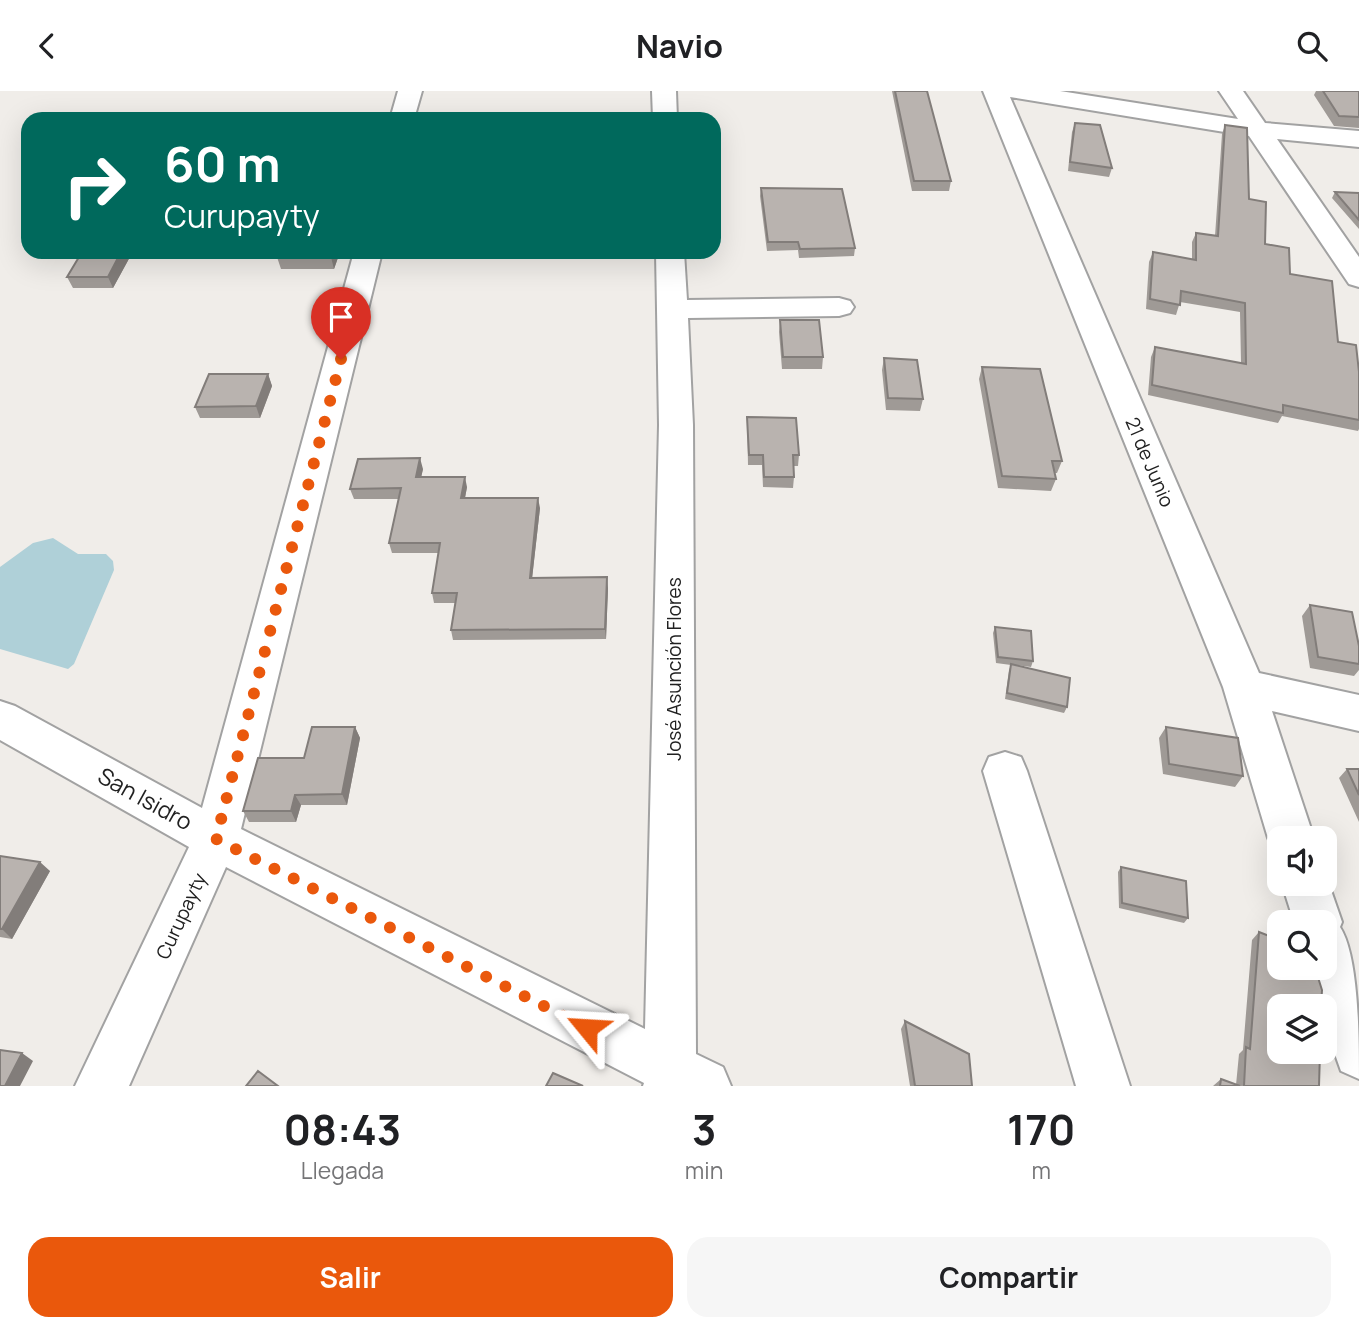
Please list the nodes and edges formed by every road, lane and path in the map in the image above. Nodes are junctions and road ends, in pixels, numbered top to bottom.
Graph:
1 (410, 91) edge
2 (664, 91) edge
3 (995, 91) edge
4 (1014, 91) edge
5 (1231, 91) edge
6 (404, 112) edge
7 (665, 112) edge
8 (1260, 130) junction
9 (1359, 139) edge
10 (366, 259) edge
11 (670, 259) edge
12 (1359, 278) edge
13 (839, 307) dead end
14 (672, 309) junction
15 (1244, 687) junction
16 (1359, 713) edge
17 (0, 719) edge
18 (1005, 771) dead end
19 (1287, 826) edge
20 (216, 839) junction
21 (1336, 980) edge
22 (1359, 1053) edge
23 (682, 1080) edge
24 (102, 1086) edge
25 (1103, 1086) edge

1 - 6 street
2 - 7 street
3 - 15 street, 21 de Junio
4 - 8 street
5 - 8 street
8 - 9 street
8 - 12 street
10 - 20 street, Curupayty
11 - 14 street, José Asunción Flores
13 - 14 street
14 - 23 street, José Asunción Flores
15 - 16 street
15 - 19 street, 21 de Junio
17 - 20 street, San Isidro
18 - 25 street
20 - 23 street, San Isidro
20 - 24 street, Curupayty
21 - 22 street

